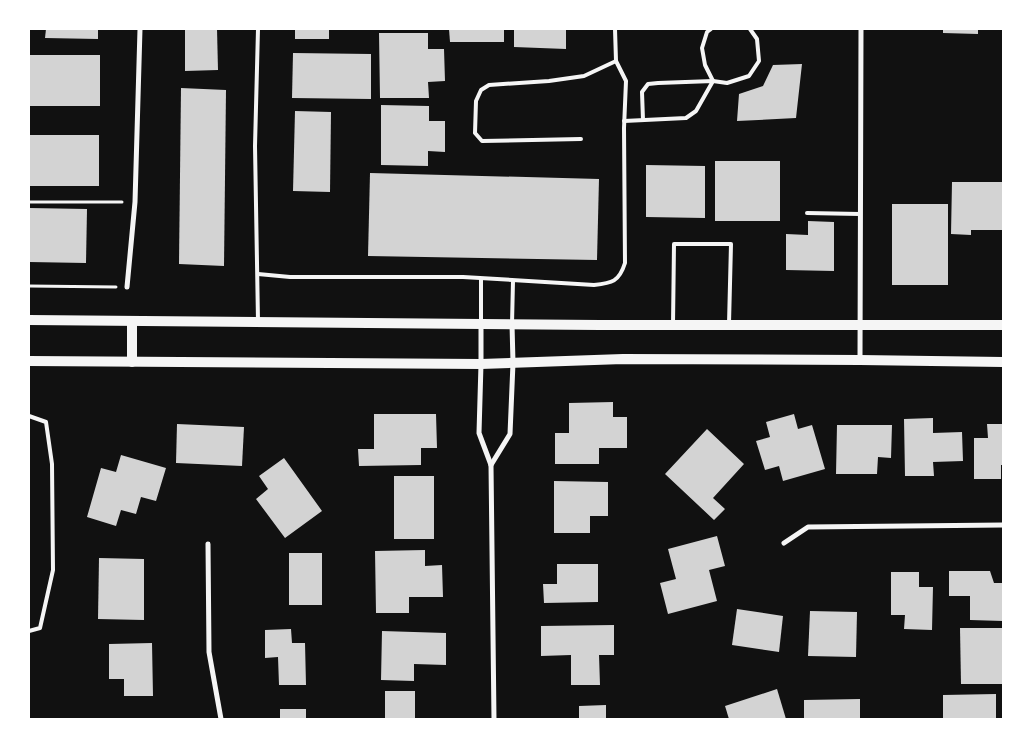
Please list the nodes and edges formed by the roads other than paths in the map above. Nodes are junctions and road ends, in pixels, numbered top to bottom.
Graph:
1 (140, 29) edge
2 (258, 29) edge
3 (615, 29) edge
4 (711, 29) edge
5 (750, 29) edge
6 (860, 29) edge
7 (704, 30) edge
8 (616, 61) junction
9 (713, 81) junction
10 (643, 120) junction
11 (624, 121) junction
12 (581, 139) dead end
13 (807, 213) dead end
14 (860, 214) junction
15 (258, 274) junction
16 (481, 279) junction
17 (513, 280) junction
18 (127, 287) dead end
19 (29, 320) edge
20 (132, 322) junction
21 (258, 322) junction
22 (481, 324) junction
23 (512, 324) junction
24 (673, 324) junction
25 (729, 325) junction
26 (1003, 325) edge
27 (860, 326) junction
28 (860, 360) junction
29 (29, 361) edge
30 (132, 362) junction
31 (1003, 362) edge
32 (513, 363) junction
33 (481, 364) junction
34 (29, 416) edge
35 (490, 464) junction
36 (1003, 525) edge
37 (784, 543) dead end
38 (208, 544) dead end
39 (29, 631) edge
40 (221, 719) edge
41 (494, 719) edge

1 - 18 street
2 - 15 lane
3 - 8 lane
4 - 7 lane
5 - 9 lane
6 - 14 street
7 - 9 lane
8 - 11 lane
8 - 12 lane
9 - 10 lane
9 - 10 lane
10 - 11 lane
11 - 17 lane
13 - 14 lane
14 - 27 street
15 - 16 lane
15 - 21 lane
16 - 17 lane
16 - 22 lane
17 - 23 lane
19 - 20 main road
20 - 21 main road
20 - 30 main road
21 - 22 main road
22 - 23 main road
22 - 33 street
23 - 24 main road
23 - 32 street
24 - 25 main road
24 - 25 lane
25 - 27 main road
26 - 27 main road
27 - 28 street
28 - 31 main road
28 - 32 main road
29 - 30 main road
30 - 33 main road
32 - 33 main road
32 - 35 street
33 - 35 street
34 - 39 lane
35 - 41 street
36 - 37 street
38 - 40 street

